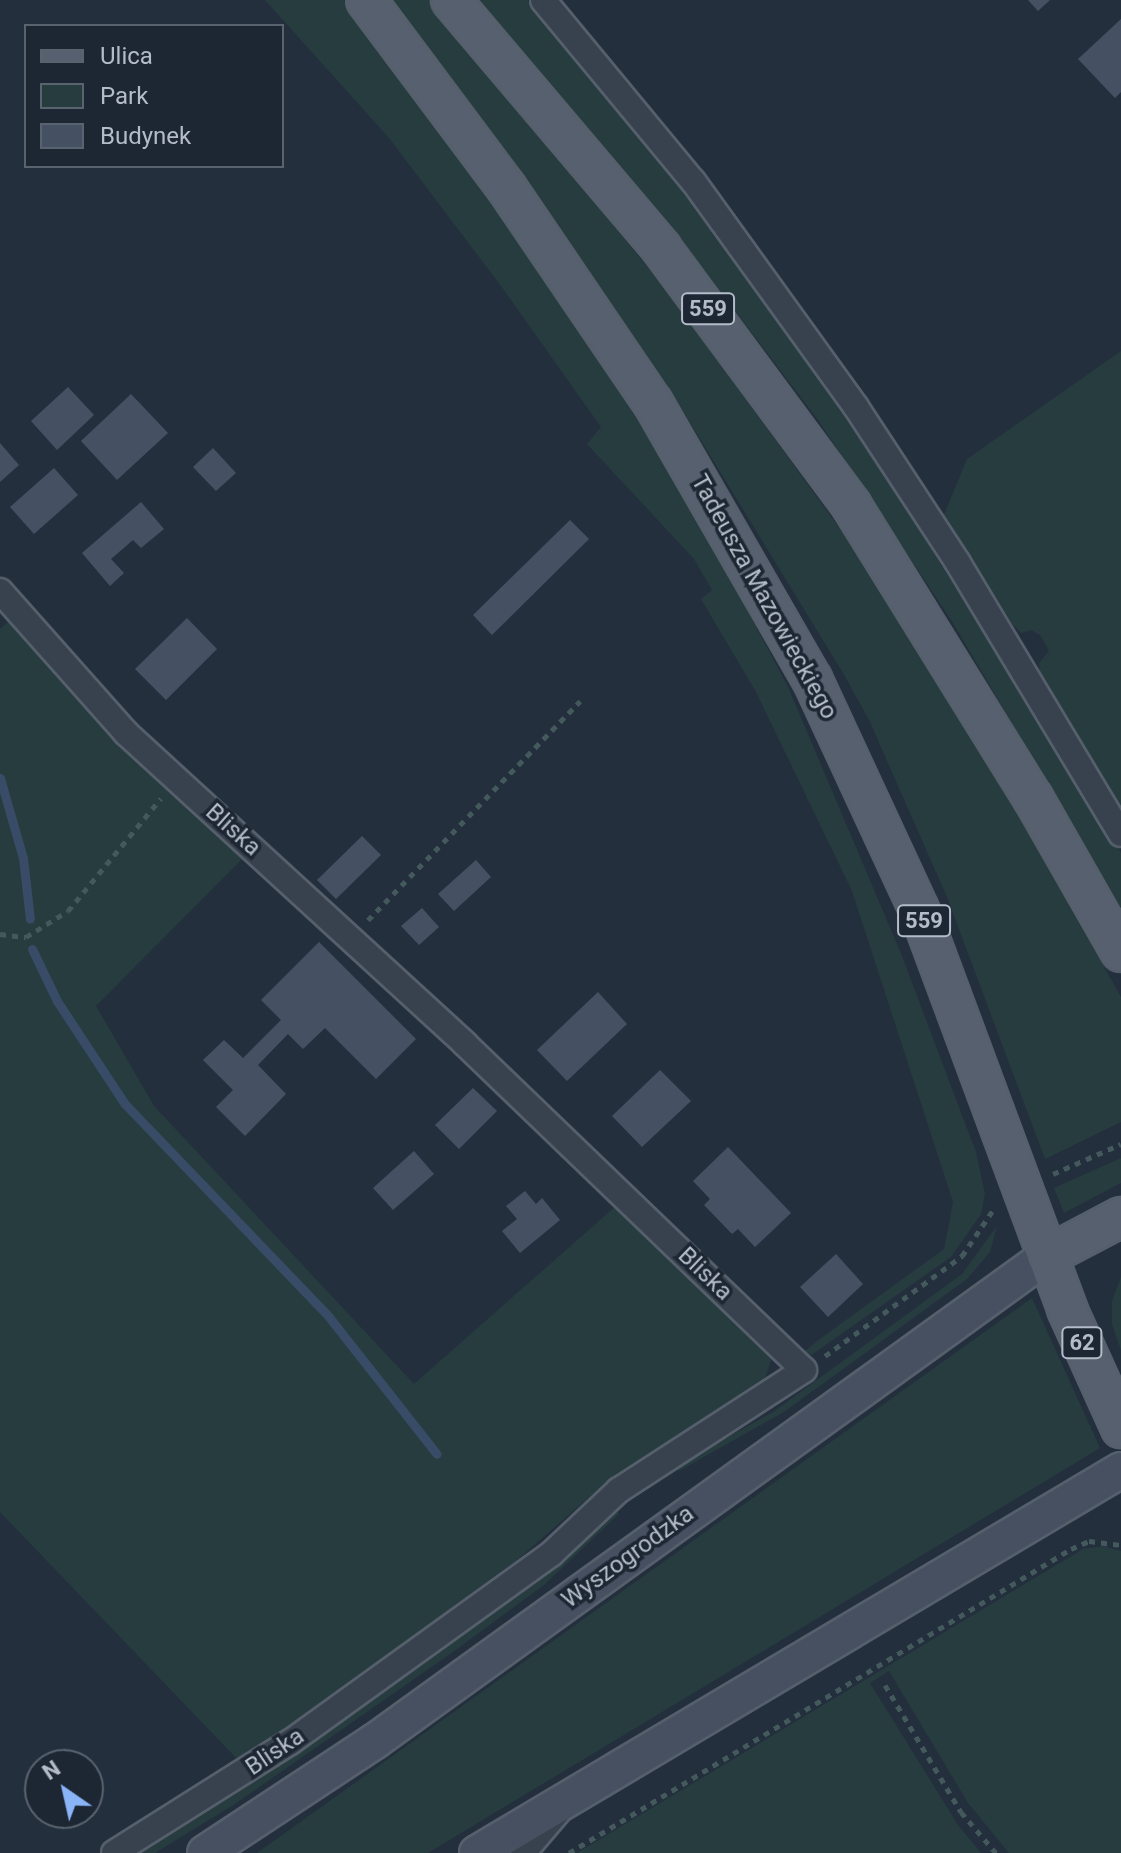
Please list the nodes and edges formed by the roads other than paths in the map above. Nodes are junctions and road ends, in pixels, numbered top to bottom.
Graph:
1 (366, 0) edge
2 (451, 0) edge
3 (543, 0) edge
4 (0, 591) edge
5 (1121, 834) edge
6 (1121, 952) edge
7 (1121, 1217) edge
8 (1047, 1256) junction
9 (1121, 1428) edge
10 (1121, 1470) edge
11 (570, 1798) junction
12 (114, 1853) edge
13 (205, 1853) edge
14 (477, 1853) edge
15 (523, 1853) edge

1 - 8 main road, Tadeusza Mazowieckiego / 559
2 - 6 main road, 559
3 - 5 street
4 - 12 street, Bliska
7 - 8 main road
8 - 9 main road, 62
8 - 13 main road, Wyszogrodzka
10 - 11 main road
11 - 14 main road
11 - 15 street

